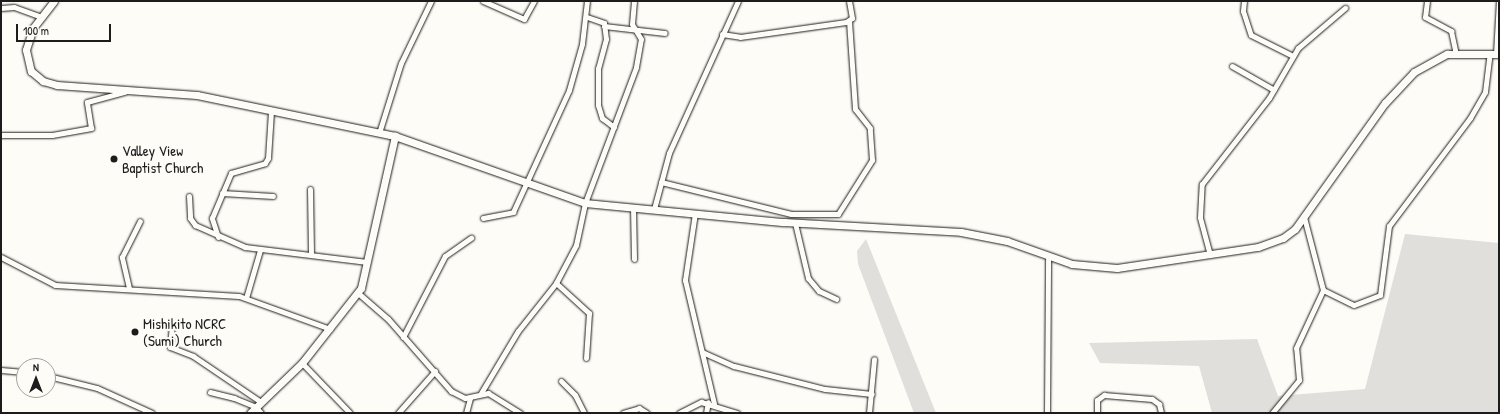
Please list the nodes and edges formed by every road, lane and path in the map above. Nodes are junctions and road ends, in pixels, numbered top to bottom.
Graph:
1 (54, 1) edge
2 (431, 1) edge
3 (483, 1) edge
4 (534, 1) edge
5 (587, 1) edge
6 (634, 1) edge
7 (738, 1) edge
8 (849, 1) edge
9 (1244, 1) edge
10 (1427, 1) edge
11 (1499, 1) edge
12 (1, 8) edge
13 (1345, 8) dead end
14 (41, 17) junction
15 (587, 17) junction
16 (849, 21) junction
17 (604, 26) junction
18 (635, 30) junction
19 (665, 34) dead end
20 (722, 34) junction
21 (1456, 54) junction
22 (1495, 54) edge
23 (1293, 56) junction
24 (1232, 66) dead end
25 (1274, 90) junction
26 (132, 91) junction
27 (271, 111) junction
28 (614, 127) junction
29 (379, 133) junction
30 (1, 135) edge
31 (395, 136) junction
32 (525, 182) junction
33 (661, 182) junction
34 (310, 189) dead end
35 (222, 193) junction
36 (189, 196) dead end
37 (273, 196) dead end
38 (585, 203) junction
39 (633, 208) junction
40 (654, 209) junction
41 (695, 213) junction
42 (1304, 217) junction
43 (483, 218) dead end
44 (140, 221) dead end
45 (795, 223) junction
46 (218, 237) junction
47 (471, 238) dead end
48 (260, 250) junction
49 (311, 253) junction
50 (1210, 255) junction
51 (1, 257) edge
52 (1048, 257) junction
53 (634, 259) dead end
54 (367, 262) junction
55 (556, 283) junction
56 (129, 288) junction
57 (1323, 290) junction
58 (358, 293) junction
59 (246, 298) junction
60 (836, 299) dead end
61 (172, 324) dead end
62 (330, 329) junction
63 (403, 337) junction
64 (702, 352) junction
65 (586, 358) dead end
66 (874, 359) dead end
67 (302, 363) junction
68 (1, 370) edge
69 (16, 371) edge
70 (435, 371) junction
71 (56, 378) edge
72 (561, 381) dead end
73 (210, 392) dead end
74 (481, 393) junction
75 (872, 394) junction
76 (470, 398) junction
77 (711, 403) junction
78 (258, 404) junction
79 (152, 413) edge
80 (250, 413) edge
81 (261, 413) edge
82 (350, 413) edge
83 (398, 413) edge
84 (466, 413) edge
85 (520, 413) edge
86 (584, 413) edge
87 (623, 413) edge
88 (647, 413) edge
89 (679, 413) edge
90 (706, 413) edge
91 (734, 413) edge
92 (869, 413) edge
93 (1047, 413) edge
94 (1097, 413) edge
95 (1161, 413) edge
96 (1272, 413) edge

1 - 14 main road
2 - 29 street
3 - 4 street
5 - 15 street
6 - 18 street
7 - 20 street
8 - 16 street
9 - 23 street
10 - 21 street
11 - 22 street
12 - 14 street
13 - 23 street
14 - 26 main road
15 - 17 street
15 - 32 street
16 - 20 street
16 - 33 street
17 - 18 street
17 - 28 street
18 - 19 street
18 - 28 street
20 - 33 street
21 - 22 main road
21 - 42 main road
22 - 57 street
23 - 25 street
24 - 25 street
25 - 50 street
26 - 27 main road
26 - 30 street
27 - 29 main road
27 - 35 street
28 - 38 street
29 - 31 main road
31 - 32 main road
31 - 54 main road
32 - 38 main road
32 - 43 street
33 - 40 street
34 - 49 street
35 - 37 street
35 - 46 street
36 - 46 street
38 - 39 main road
38 - 55 street
39 - 40 main road
39 - 53 street
40 - 41 main road
41 - 45 main road
41 - 64 street
42 - 50 main road
42 - 57 street
44 - 56 street
45 - 52 main road
45 - 60 street
46 - 48 street
47 - 63 street
48 - 49 street
48 - 59 street
49 - 54 street
50 - 52 main road
51 - 56 street
52 - 93 street
54 - 58 main road
55 - 65 street
55 - 74 street
56 - 59 street
57 - 96 street
58 - 62 main road
58 - 63 street
59 - 62 street
61 - 78 street
62 - 67 main road
63 - 70 street
64 - 75 street
64 - 77 street
66 - 75 street
67 - 78 main road
67 - 82 street
68 - 69 street
70 - 76 street
70 - 83 street
71 - 79 street
72 - 86 street
73 - 78 street
74 - 76 street
74 - 85 street
75 - 92 street
76 - 84 street
77 - 89 street
77 - 90 street
77 - 91 street
78 - 80 main road
78 - 81 street
87 - 88 street
94 - 95 street

